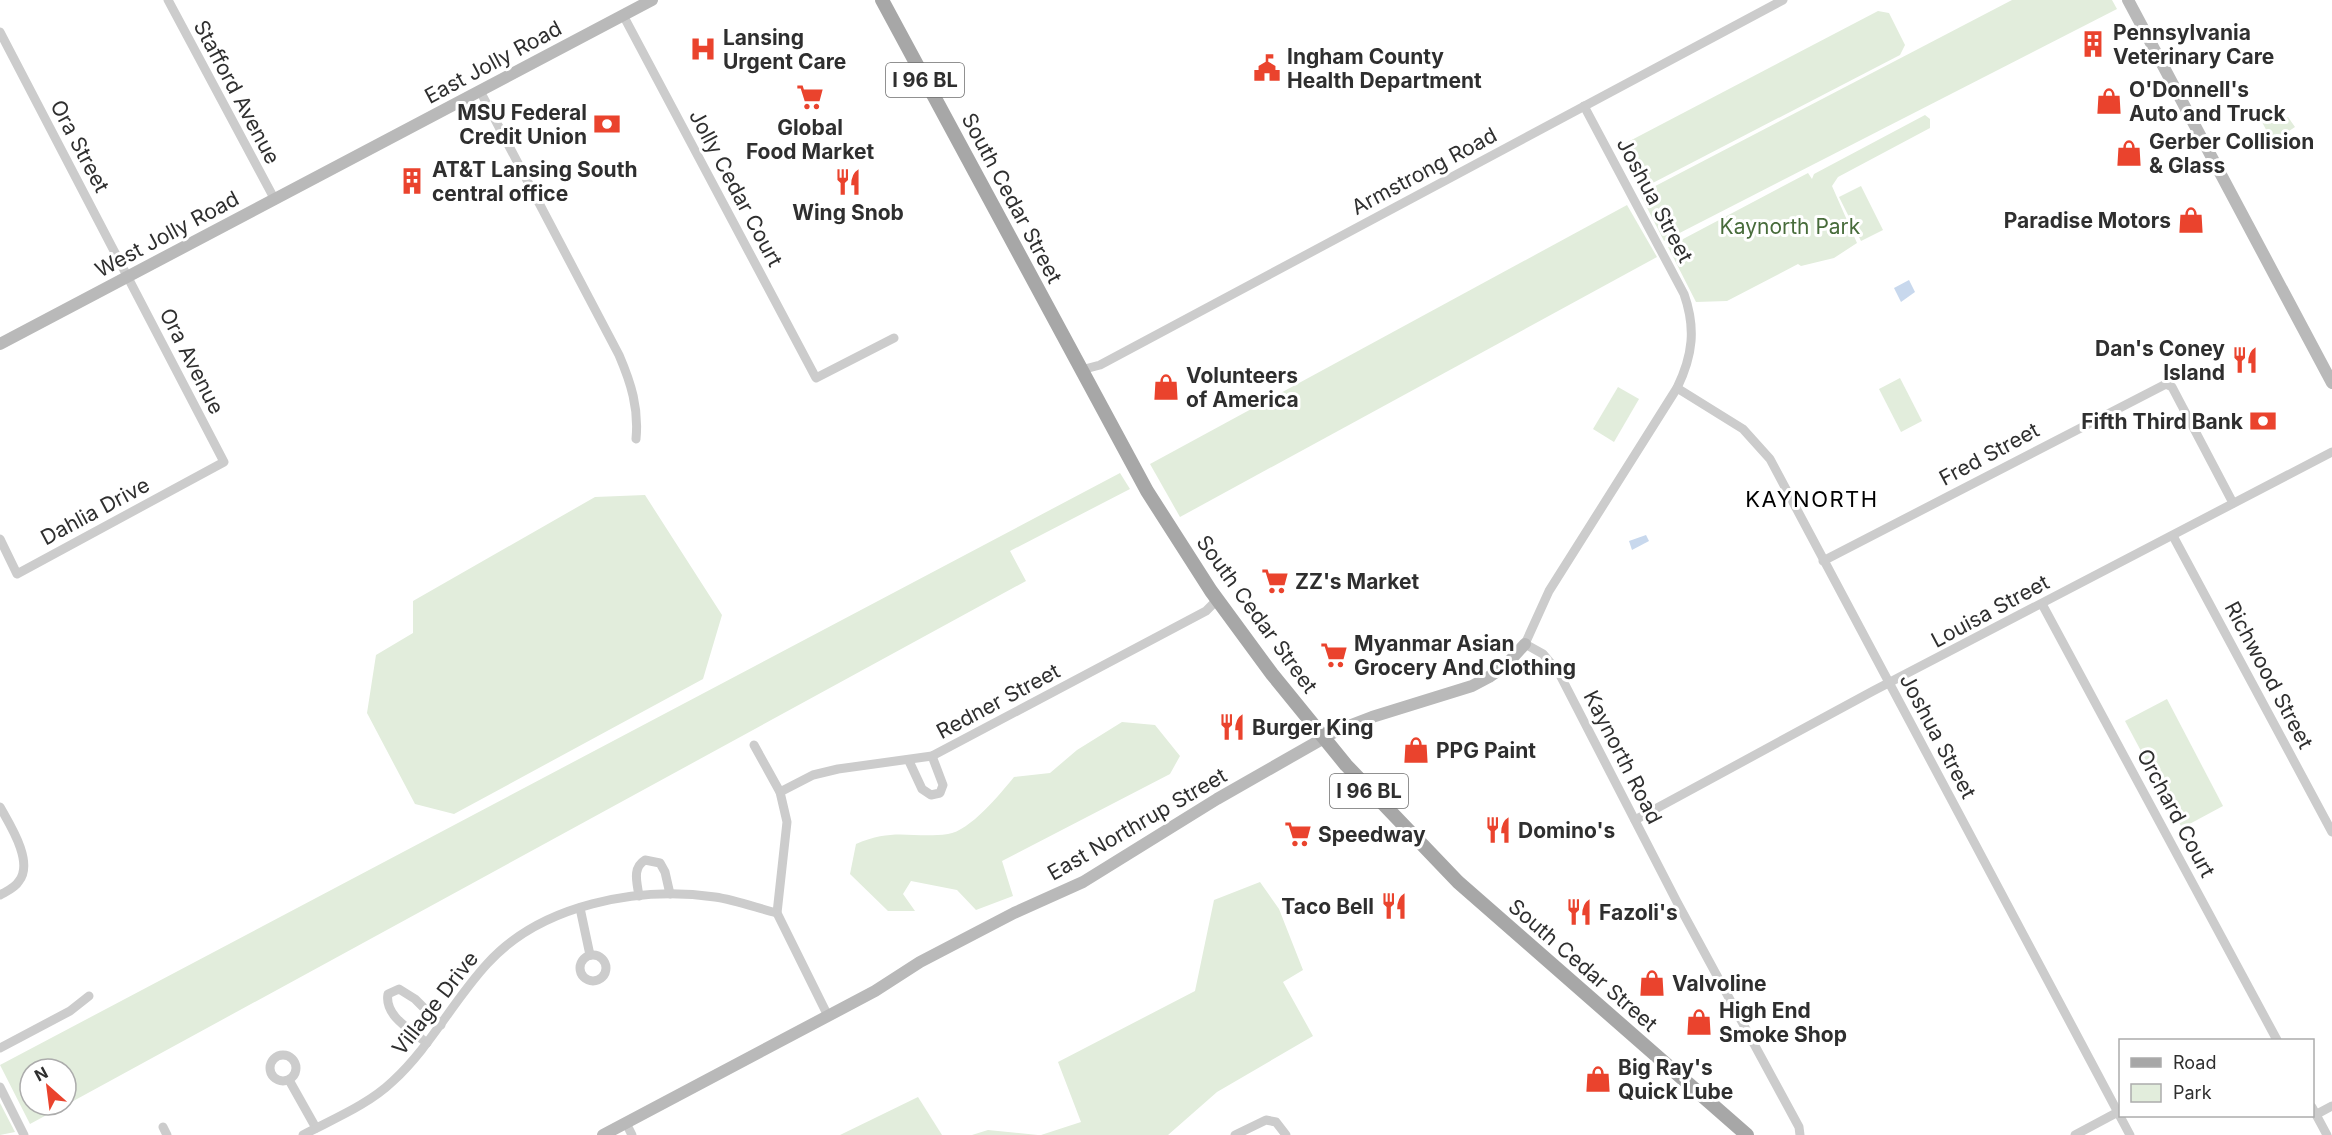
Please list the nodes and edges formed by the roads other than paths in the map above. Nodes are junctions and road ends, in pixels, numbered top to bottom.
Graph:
1 (168, 0) edge
2 (652, 0) edge
3 (882, 0) edge
4 (1783, 0) edge
5 (2128, 0) edge
6 (623, 15) junction
7 (0, 32) edge
8 (480, 92) junction
9 (1584, 106) junction
10 (352, 158) joint
11 (275, 200) junction
12 (128, 277) junction
13 (894, 338) dead end
14 (0, 344) edge
15 (1081, 370) junction
16 (2332, 383) edge
17 (1677, 388) junction
18 (636, 439) dead end
19 (2332, 452) edge
20 (224, 462) joint
21 (2233, 504) junction
22 (2173, 536) junction
23 (0, 539) edge
24 (1823, 561) junction
25 (1217, 600) junction
26 (2042, 604) junction
27 (1525, 644) junction
28 (1890, 684) junction
29 (1323, 739) junction
30 (754, 745) dead end
31 (932, 756) junction
32 (909, 761) junction
33 (780, 792) junction
34 (0, 807) edge
35 (1635, 820) junction
36 (2332, 832) edge
37 (670, 894) junction
38 (0, 895) edge
39 (639, 896) junction
40 (580, 908) junction
41 (777, 914) junction
42 (590, 955) dead end
43 (89, 996) dead end
44 (828, 1016) junction
45 (441, 1025) junction
46 (2276, 1039) edge
47 (427, 1043) junction
48 (0, 1048) edge
49 (289, 1080) dead end
50 (0, 1087) edge
51 (2332, 1106) edge
52 (2315, 1111) edge
53 (2118, 1112) joint
54 (2121, 1117) edge
55 (626, 1123) junction
56 (316, 1128) junction
57 (24, 1135) edge
58 (303, 1135) edge
59 (603, 1135) edge
60 (632, 1135) edge
61 (1235, 1135) edge
62 (1286, 1135) edge
63 (1747, 1135) edge
64 (1800, 1135) edge
65 (2075, 1135) edge
66 (2130, 1135) edge
67 (2327, 1135) edge

1 - 11 street, Stafford Avenue
2 - 6 main road, East Jolly Road
3 - 15 main road, South Cedar Street / I 96 BL
4 - 9 street, Armstrong Road
5 - 16 main road
6 - 8 main road, East Jolly Road
6 - 13 street, Jolly Cedar Court
7 - 12 street, Ora Street
8 - 10 main road, East Jolly Road
8 - 18 street
9 - 15 street, Armstrong Road
9 - 17 street, Joshua Street
10 - 11 main road, West Jolly Road
11 - 12 main road, West Jolly Road
12 - 14 main road, West Jolly Road
12 - 20 street, Ora Avenue
15 - 25 main road, South Cedar Street / I 96 BL
17 - 24 street, Joshua Street
17 - 27 street
19 - 21 street, Louisa Street
20 - 23 street, Dahlia Drive
21 - 22 street, Louisa Street
21 - 24 street, Fred Street
22 - 26 street, Louisa Street
22 - 36 street, Richwood Street
24 - 28 street, Joshua Street
25 - 29 main road, South Cedar Street / I 96 BL
25 - 31 street, Redner Street
26 - 28 street, Louisa Street
26 - 46 street, Orchard Court
27 - 29 main road, East Northrup Street
27 - 35 street, Kaynorth Road
28 - 35 street, Louisa Street
28 - 53 street, Joshua Street
29 - 44 main road, East Northrup Street
29 - 63 main road, South Cedar Street / I 96 BL
30 - 33 street
31 - 32 street, Redner Street
31 - 32 street
32 - 33 street, Redner Street
33 - 41 street
34 - 38 street
35 - 64 street, Kaynorth Road
37 - 39 street, Village Drive
37 - 39 street
37 - 41 street, Village Drive
39 - 40 street, Village Drive
40 - 42 street
40 - 45 street, Village Drive
41 - 44 street
43 - 48 street
44 - 55 main road, East Northrup Street
45 - 47 street, Village Drive
45 - 47 street
47 - 56 street, Village Drive
49 - 56 street
50 - 57 street
51 - 52 street
52 - 67 street
53 - 65 street
54 - 66 street, Joshua Street
55 - 59 main road, East Northrup Street
55 - 60 street
56 - 58 street, Village Drive
61 - 62 street

